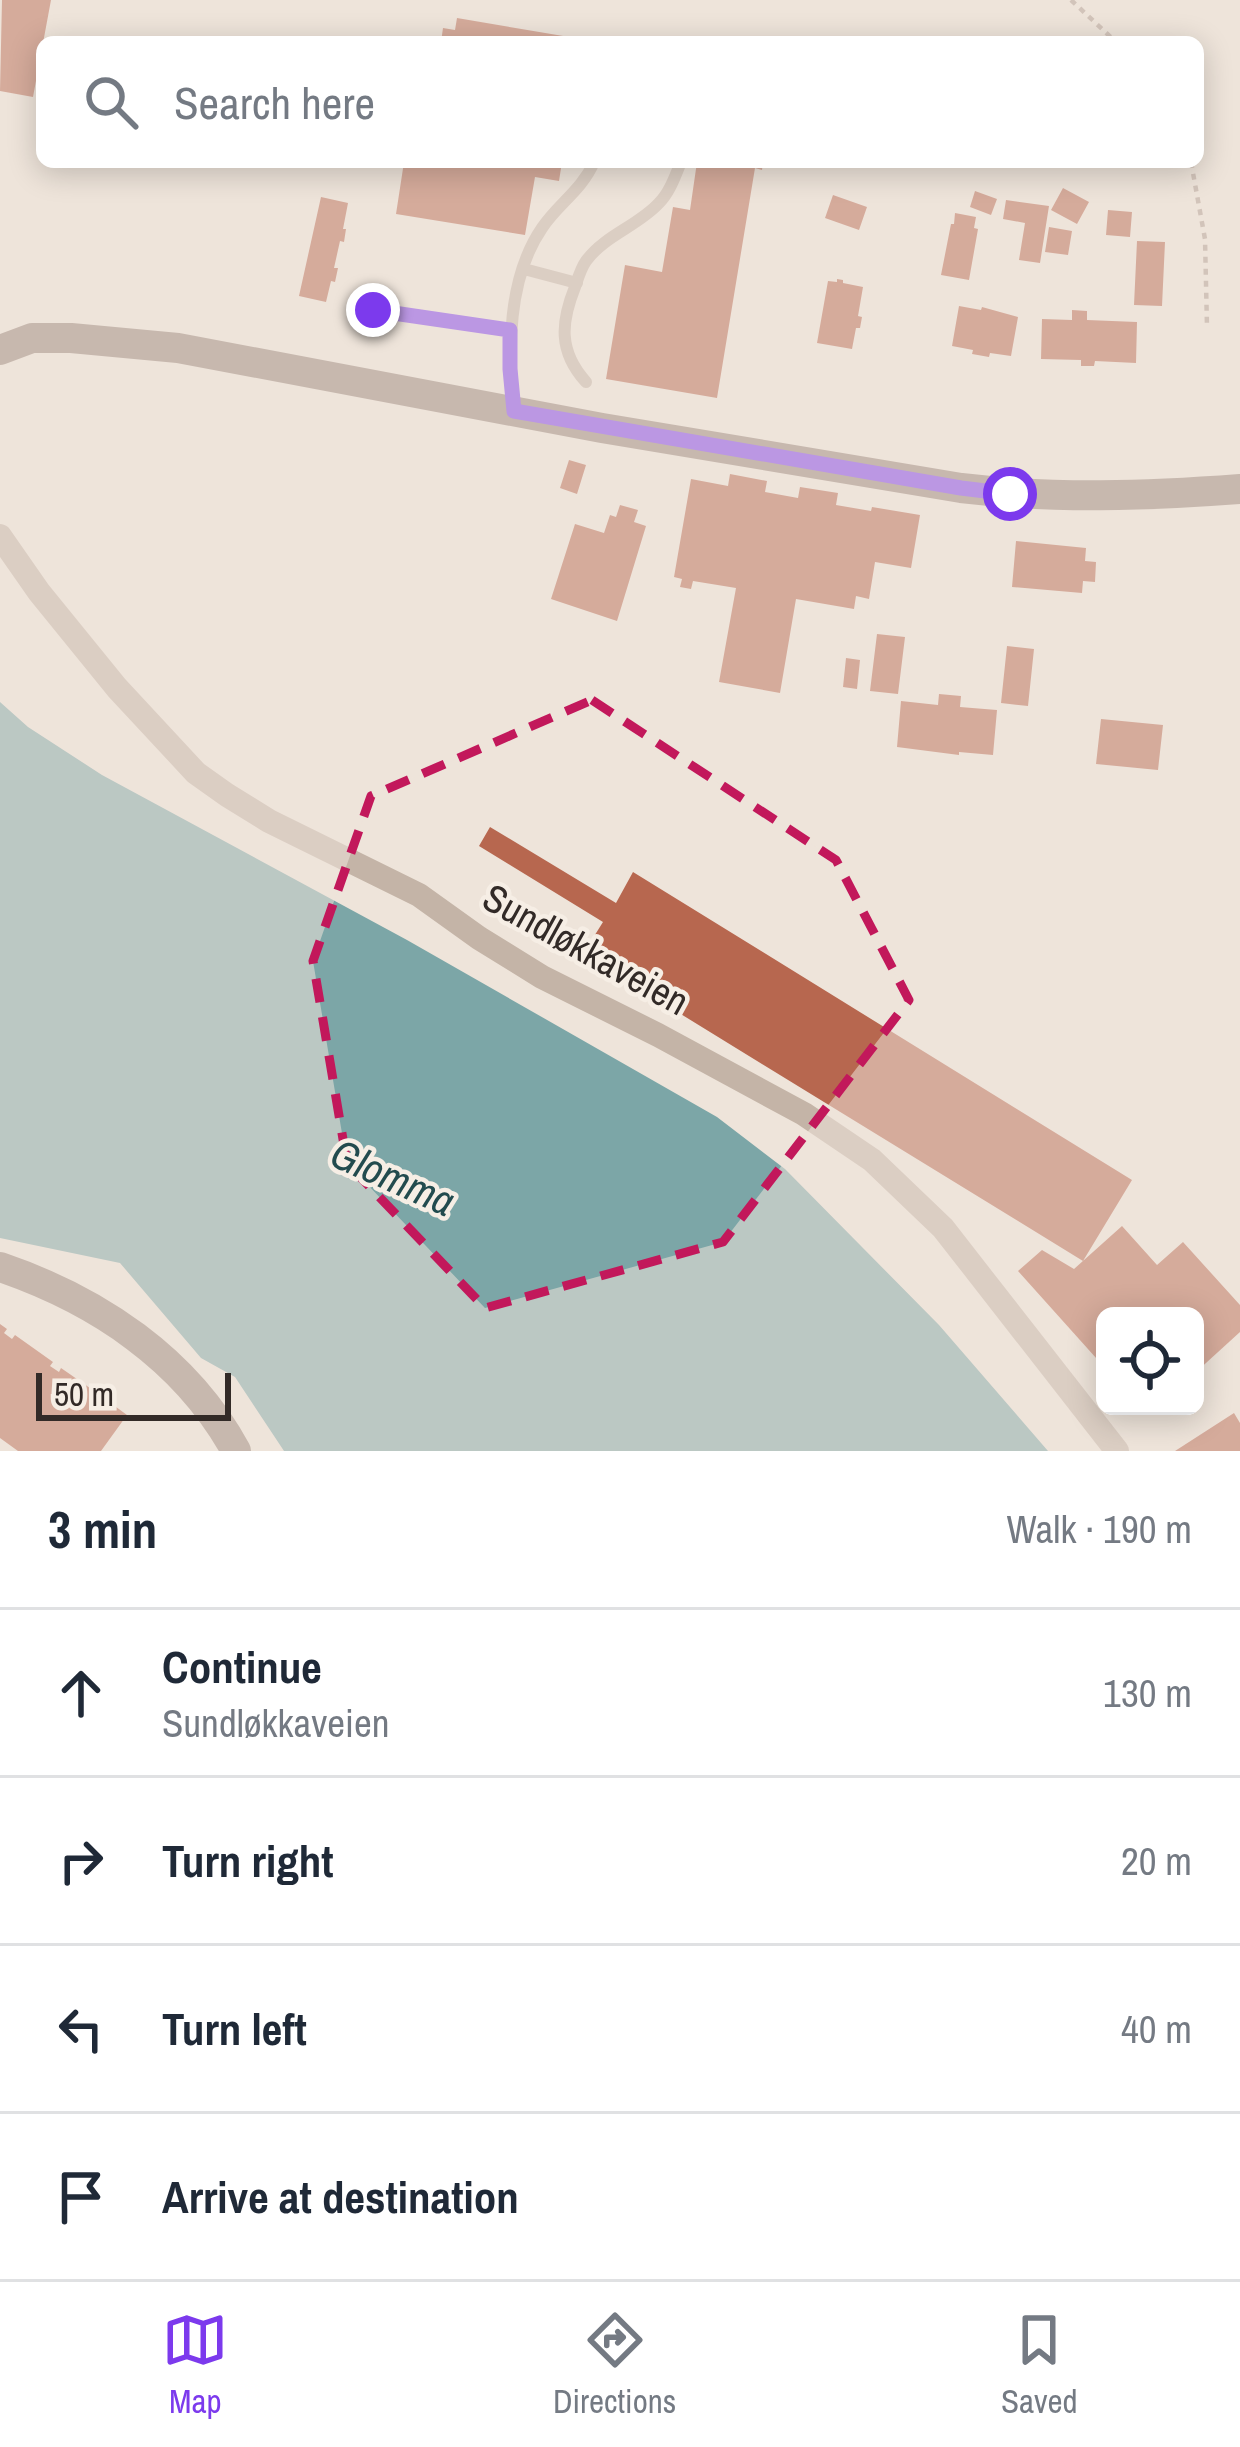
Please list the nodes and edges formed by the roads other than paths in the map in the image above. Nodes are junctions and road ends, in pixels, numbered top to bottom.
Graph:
1 (591, 168) edge
2 (678, 168) edge
3 (524, 269) junction
4 (577, 283) junction
5 (373, 310) dead end
6 (510, 330) junction
7 (0, 350) edge
8 (586, 382) dead end
9 (514, 411) junction
10 (1240, 489) edge
11 (0, 536) edge
12 (0, 1268) edge
13 (236, 1451) edge
14 (1117, 1451) edge

1 - 3 lane
2 - 4 lane
3 - 4 lane
3 - 6 lane
4 - 8 lane
5 - 6 lane
6 - 9 lane
7 - 9 main road
9 - 10 main road
11 - 14 street, Sundløkkaveien
12 - 13 main road

